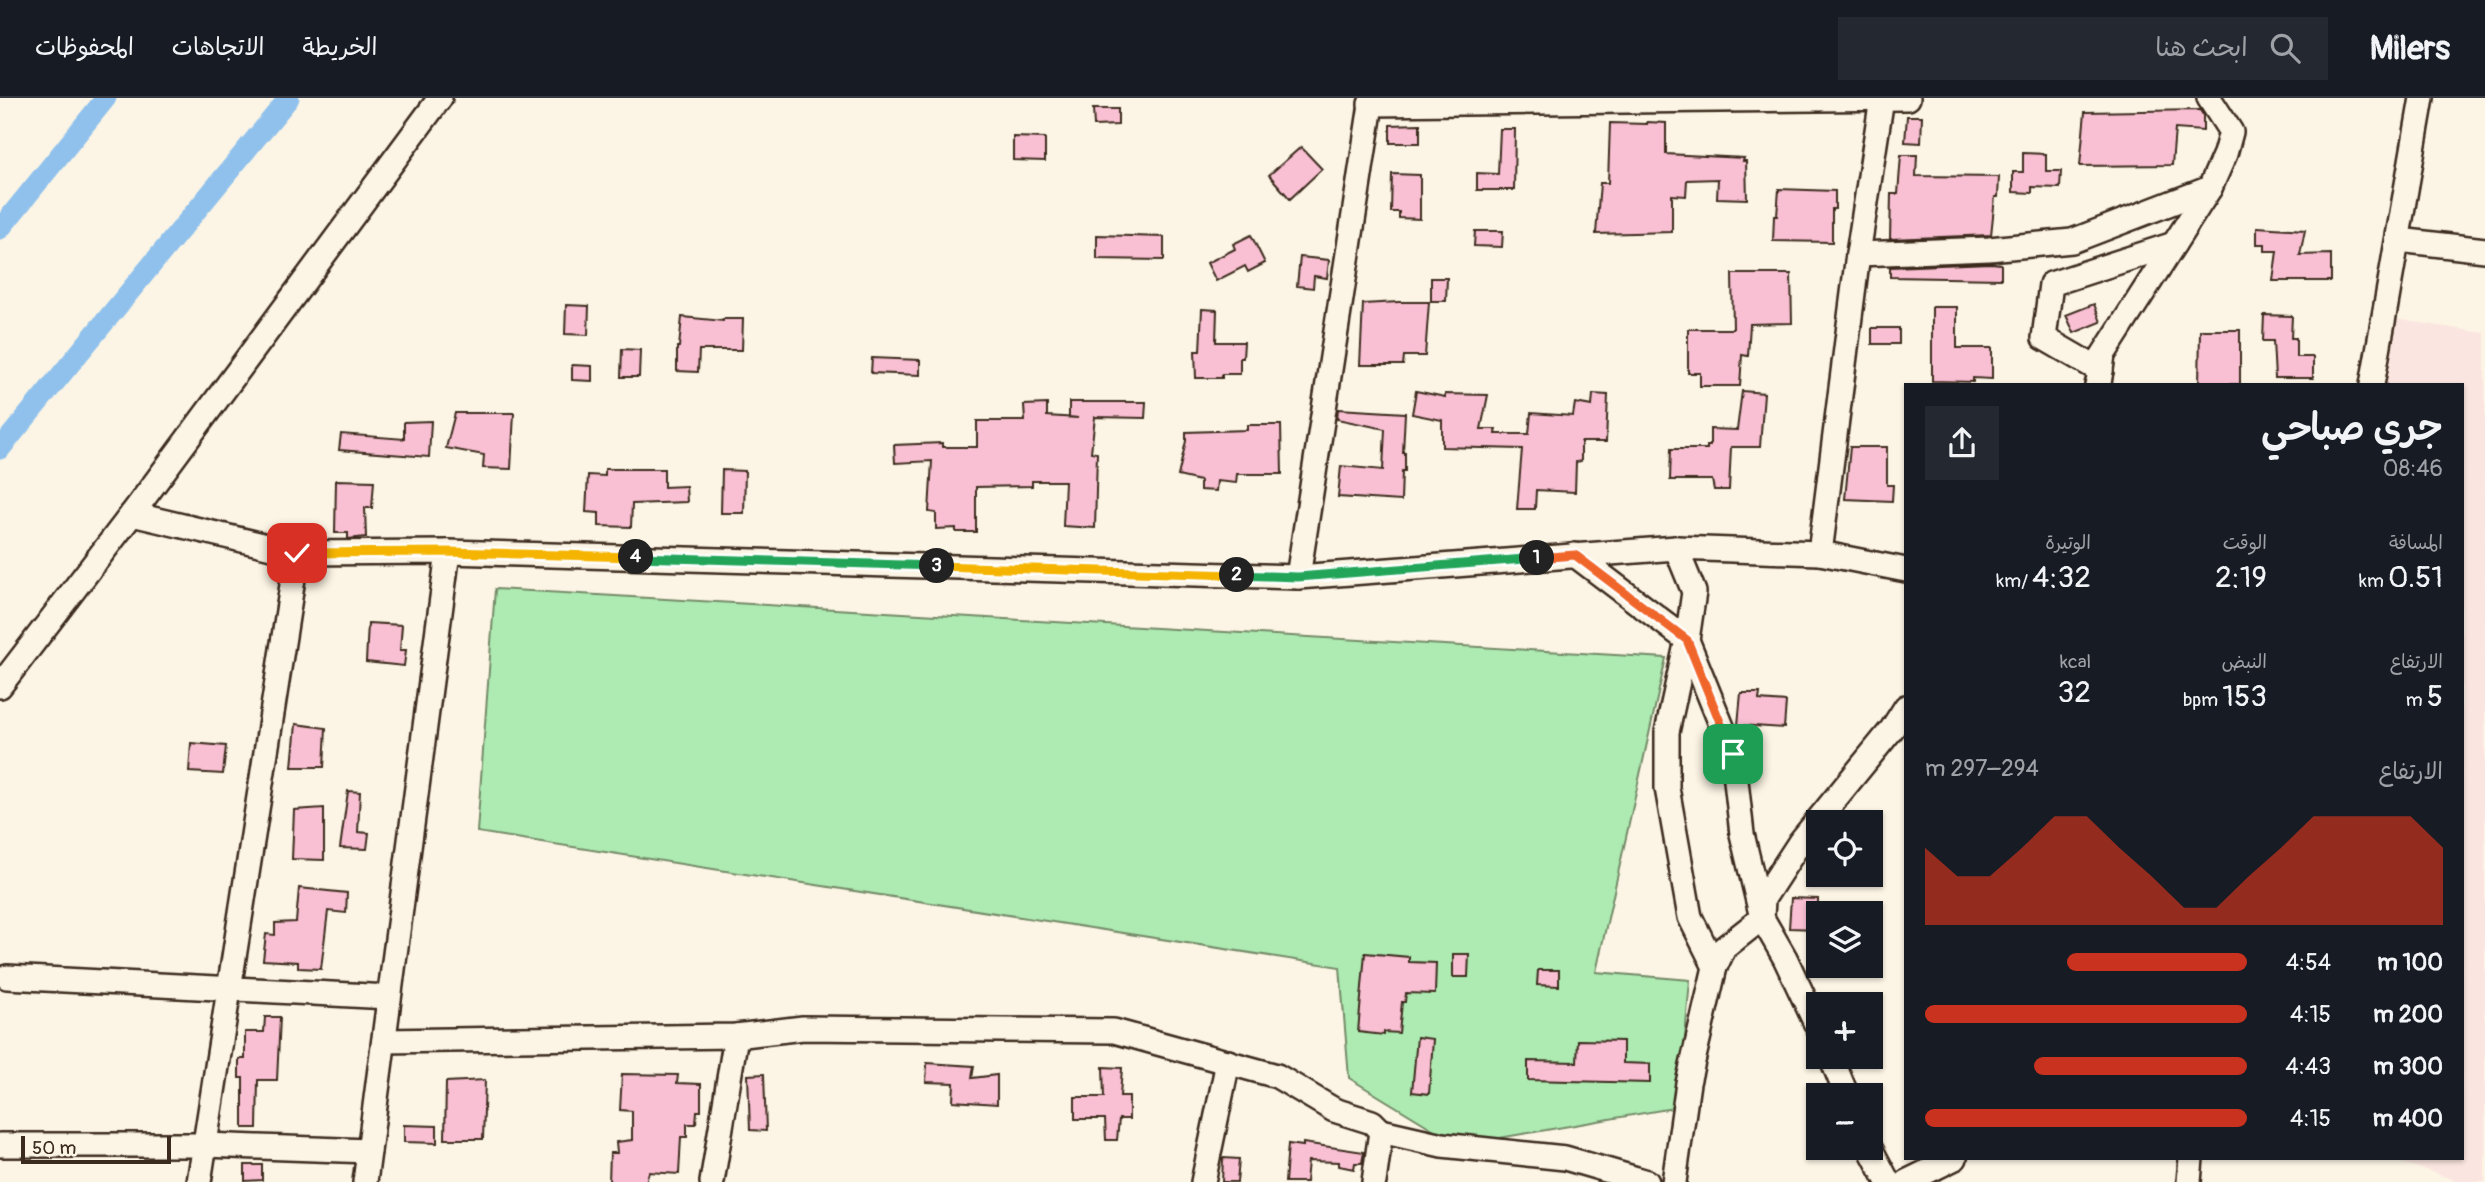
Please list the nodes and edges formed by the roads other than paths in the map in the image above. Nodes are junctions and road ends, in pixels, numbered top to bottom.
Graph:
1 (440, 98) edge
2 (1882, 98) edge
3 (1908, 98) edge
4 (2209, 98) edge
5 (2422, 98) edge
6 (1628, 100) edge
7 (1371, 101) edge
8 (2210, 188) junction
9 (2399, 240) junction
10 (2174, 244) junction
11 (2485, 250) edge
12 (1858, 254) junction
13 (2099, 380) edge
14 (2372, 383) edge
15 (132, 514) junction
16 (1676, 548) junction
17 (448, 552) junction
18 (297, 553) junction
19 (1820, 553) junction
20 (1575, 555) junction
21 (1904, 570) edge
22 (1298, 577) junction
23 (1687, 640) junction
24 (0, 686) edge
25 (1904, 711) edge
26 (1762, 918) junction
27 (1715, 967) junction
28 (7, 977) dead end
29 (228, 990) junction
30 (390, 998) junction
31 (1806, 1003) edge
32 (736, 1036) junction
33 (384, 1041) junction
34 (1228, 1062) junction
35 (1381, 1131) junction
36 (0, 1145) edge
37 (205, 1145) junction
38 (369, 1151) junction
39 (1876, 1160) edge
40 (1951, 1160) edge
41 (2191, 1160) edge
42 (199, 1182) edge
43 (365, 1182) edge
44 (712, 1182) edge
45 (1203, 1182) edge
46 (1374, 1182) edge
47 (1647, 1182) edge
48 (1674, 1182) edge
49 (1888, 1182) edge
50 (1906, 1182) edge
51 (2189, 1182) edge

1 - 15 street
2 - 3 street
2 - 6 street
2 - 12 street
4 - 8 street
5 - 9 street
6 - 7 street
7 - 22 street
8 - 10 street
8 - 12 street
9 - 11 street
9 - 14 street
10 - 13 street
10 - 13 street
12 - 19 street
15 - 18 street
15 - 24 street
16 - 19 street
16 - 20 street
16 - 23 street
17 - 18 street
17 - 22 street
17 - 30 street
18 - 29 street
19 - 21 street
20 - 22 street
20 - 23 street
23 - 26 street
23 - 27 street
25 - 26 street
26 - 27 street
26 - 31 street
27 - 48 street
28 - 29 street
29 - 30 street
29 - 37 street
30 - 33 street
32 - 33 street
32 - 34 street
32 - 44 street
33 - 38 street
34 - 35 street
34 - 45 street
35 - 46 street
35 - 47 street
36 - 37 street
37 - 38 street
37 - 42 street
38 - 43 street
39 - 49 street
40 - 50 street
41 - 51 street

